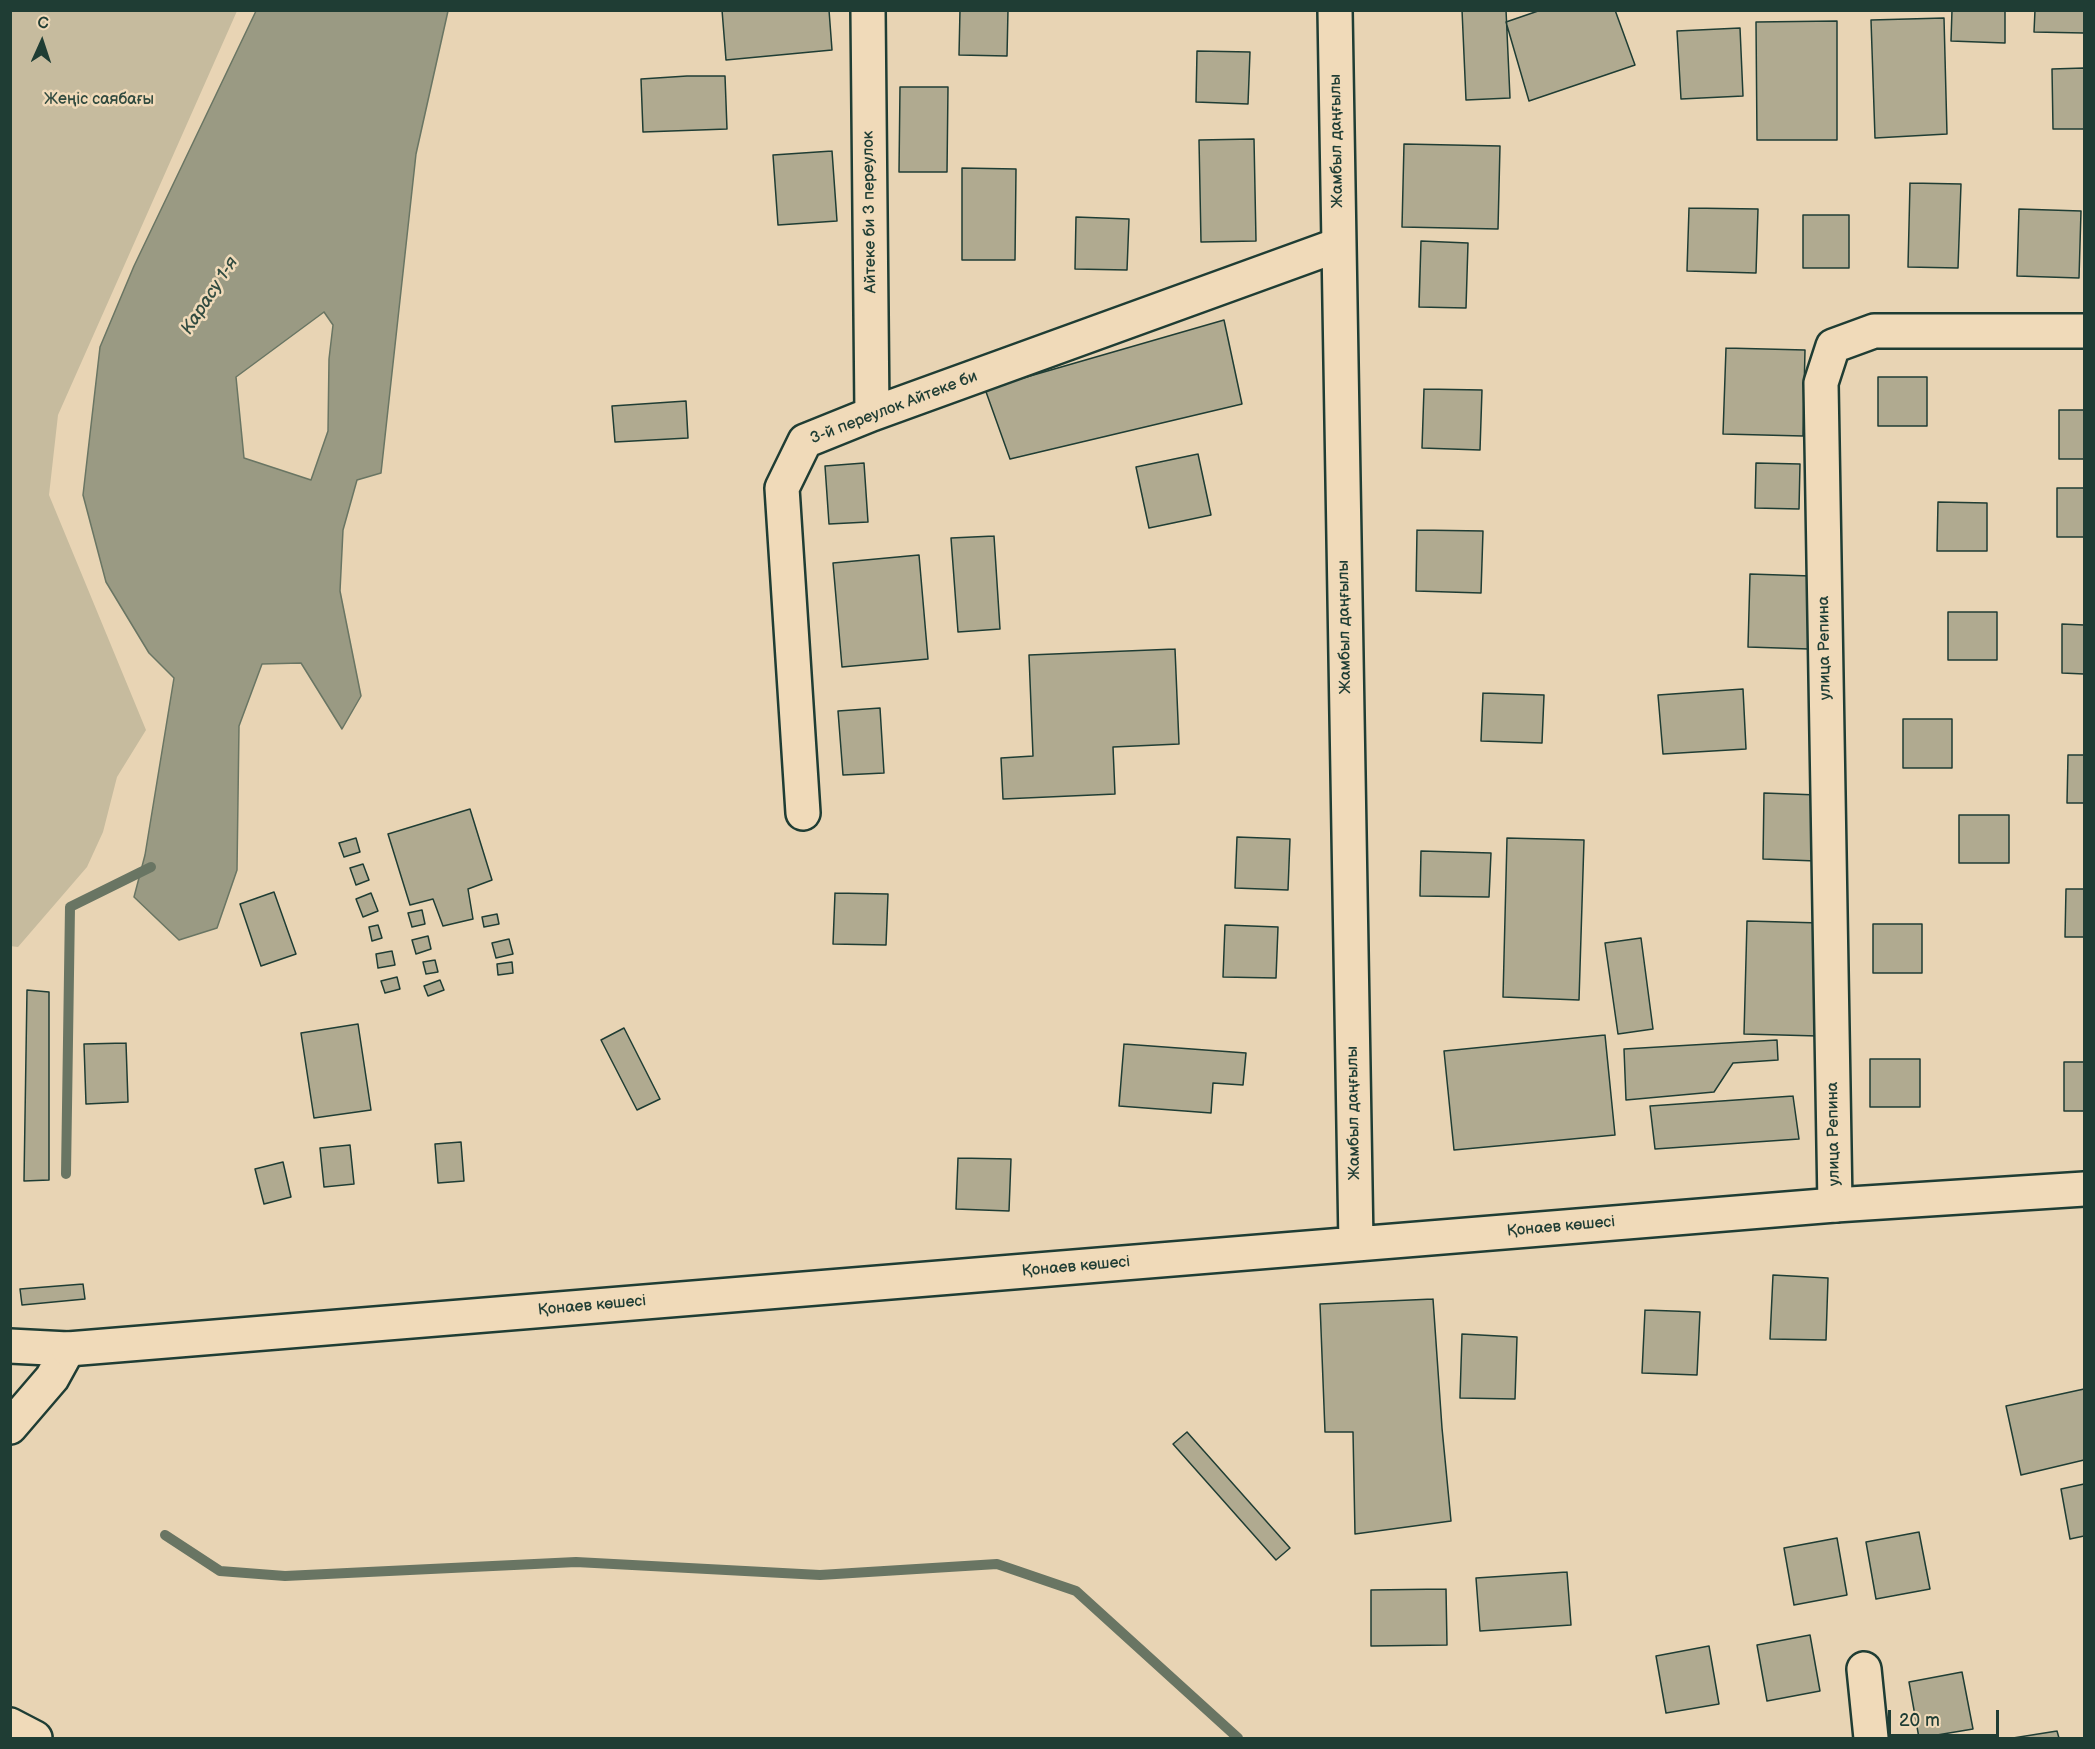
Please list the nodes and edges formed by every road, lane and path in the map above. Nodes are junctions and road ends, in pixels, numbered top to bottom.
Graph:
1 (868, 10) edge
2 (1335, 10) edge
3 (1338, 245) junction
4 (2085, 330) edge
5 (872, 414) junction
6 (803, 813) dead end
7 (2085, 1189) edge
8 (1835, 1205) junction
9 (1356, 1244) junction
10 (10, 1346) edge
11 (68, 1349) junction
12 (10, 1427) edge
13 (1864, 1669) dead end
14 (1871, 1738) edge

1 - 5 main road, Айтеке би 3 переулок
2 - 3 main road, Жамбыл даңғылы
3 - 5 main road, 3-й переулок Айтеке би
3 - 9 main road, Жамбыл даңғылы
4 - 8 main road, улица Репина
5 - 6 main road, 3-й переулок Айтеке би
7 - 8 main road, Қонаев көшесі
8 - 9 main road, Қонаев көшесі
9 - 11 main road, Қонаев көшесі
10 - 11 main road, Қонаев көшесі
11 - 12 main road
13 - 14 main road

